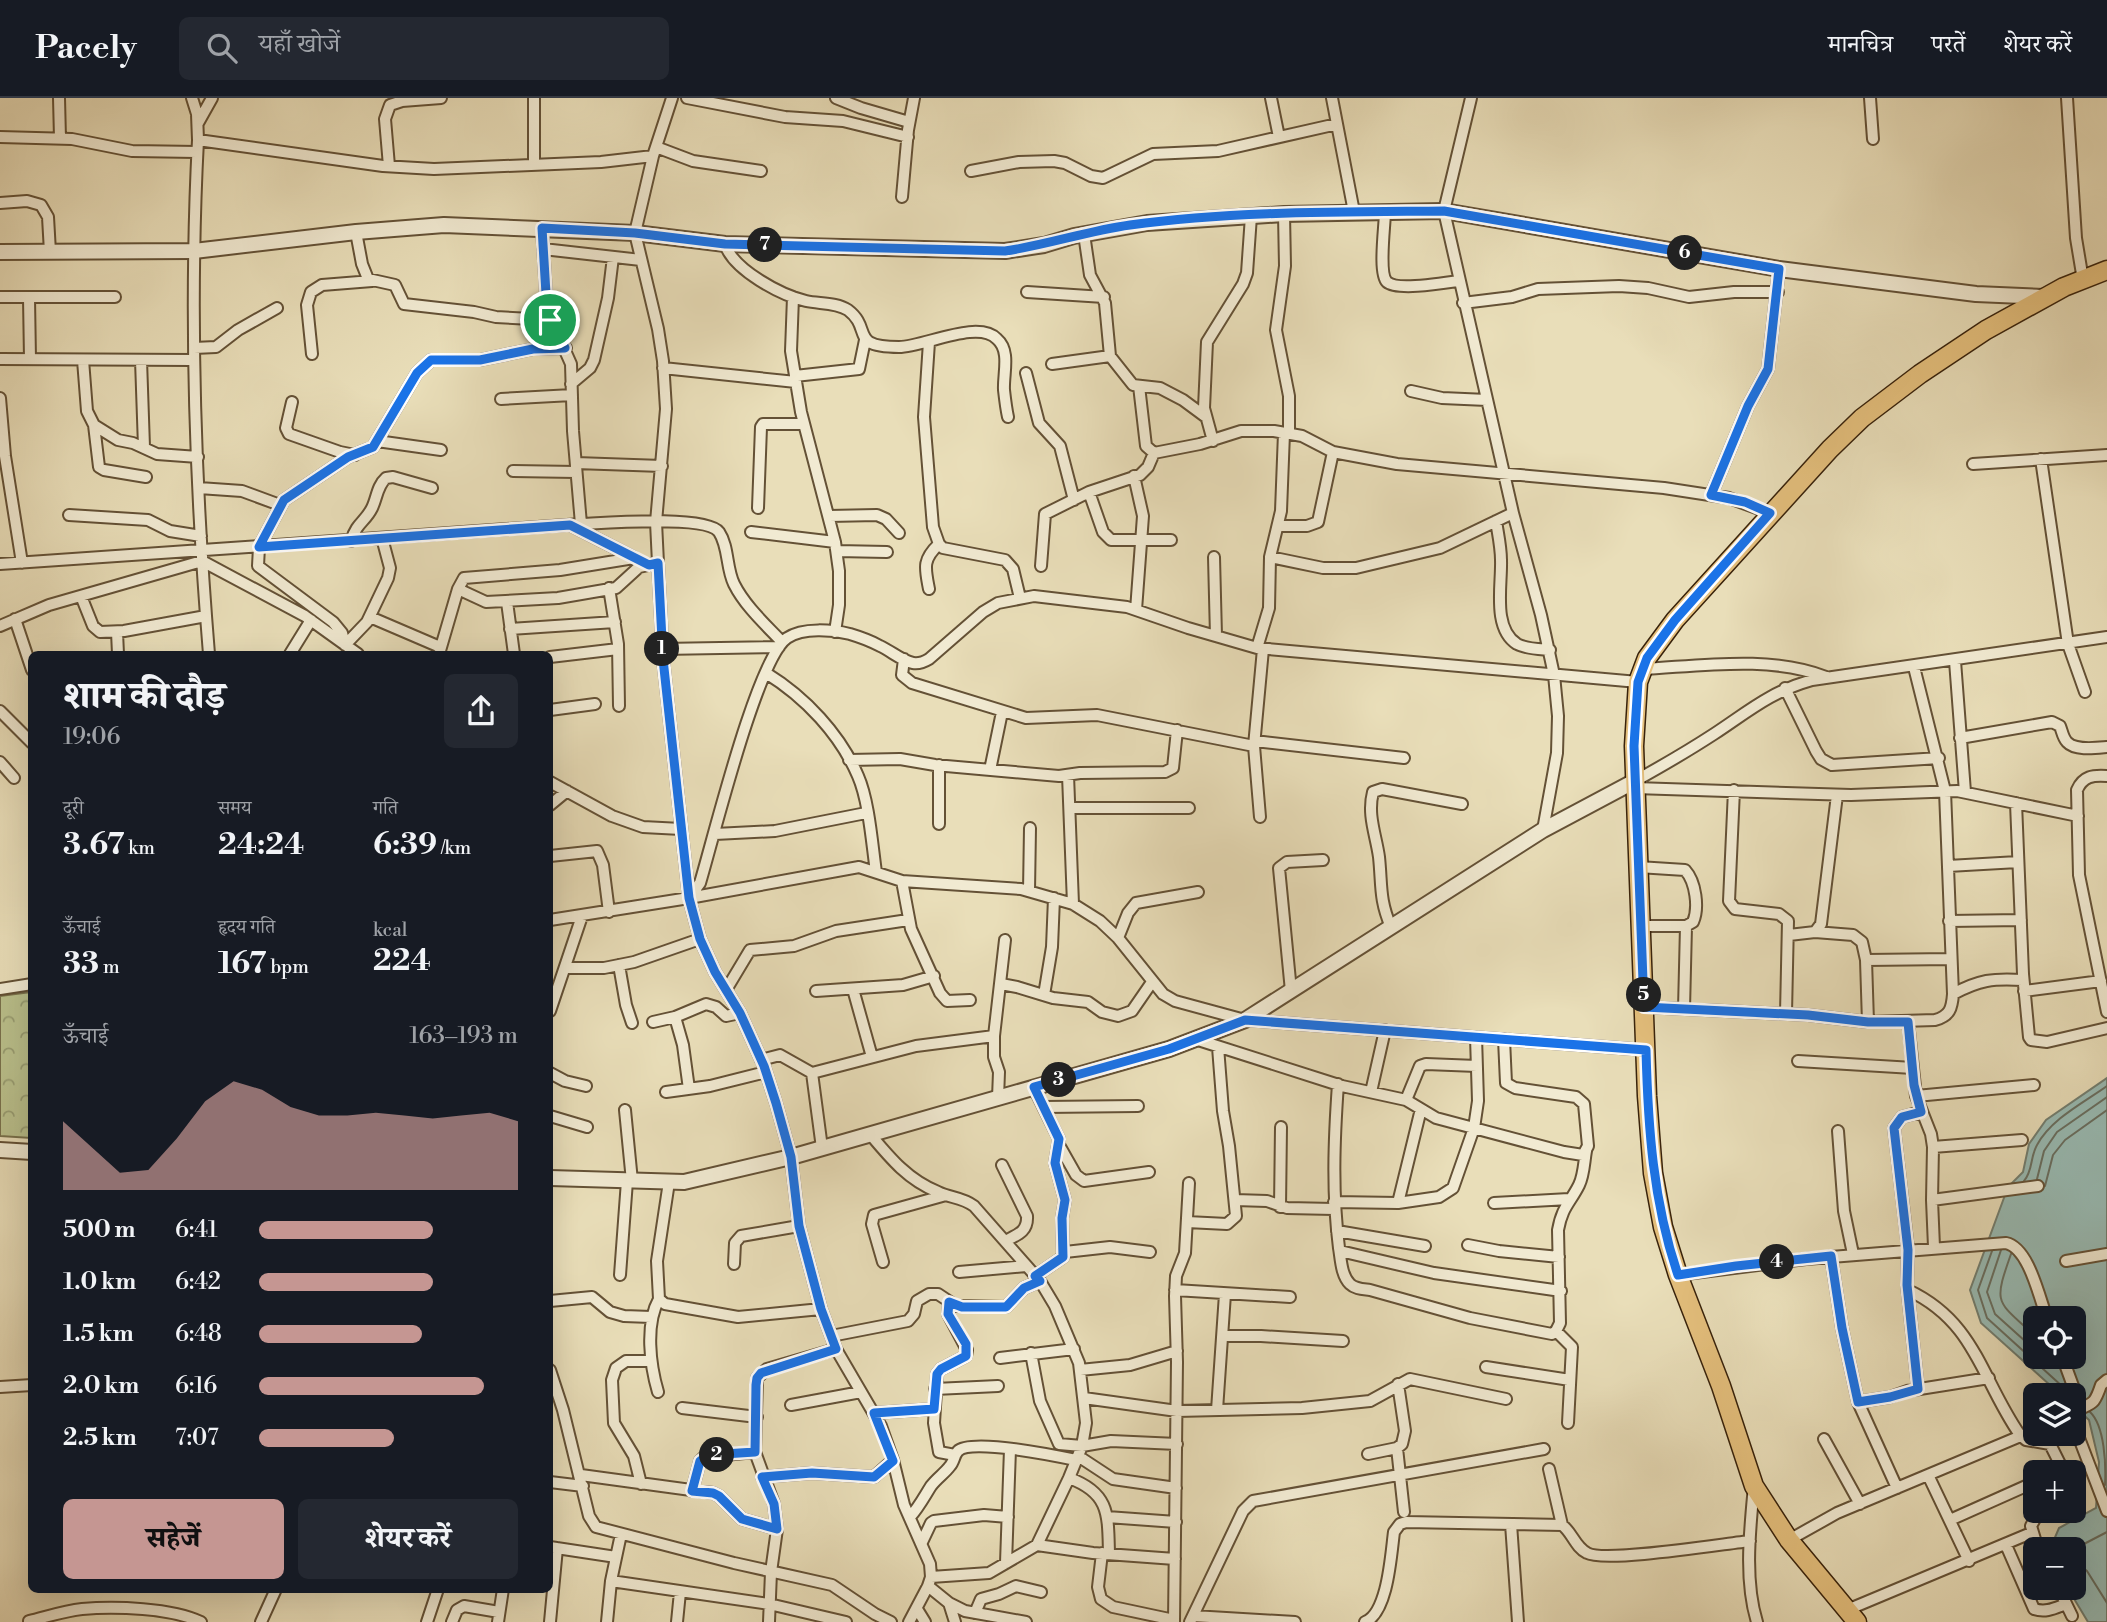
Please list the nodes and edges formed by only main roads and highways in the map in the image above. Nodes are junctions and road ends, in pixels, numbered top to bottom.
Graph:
1 (2107, 270) edge
2 (1852, 1616) edge

1 - 2 main road

